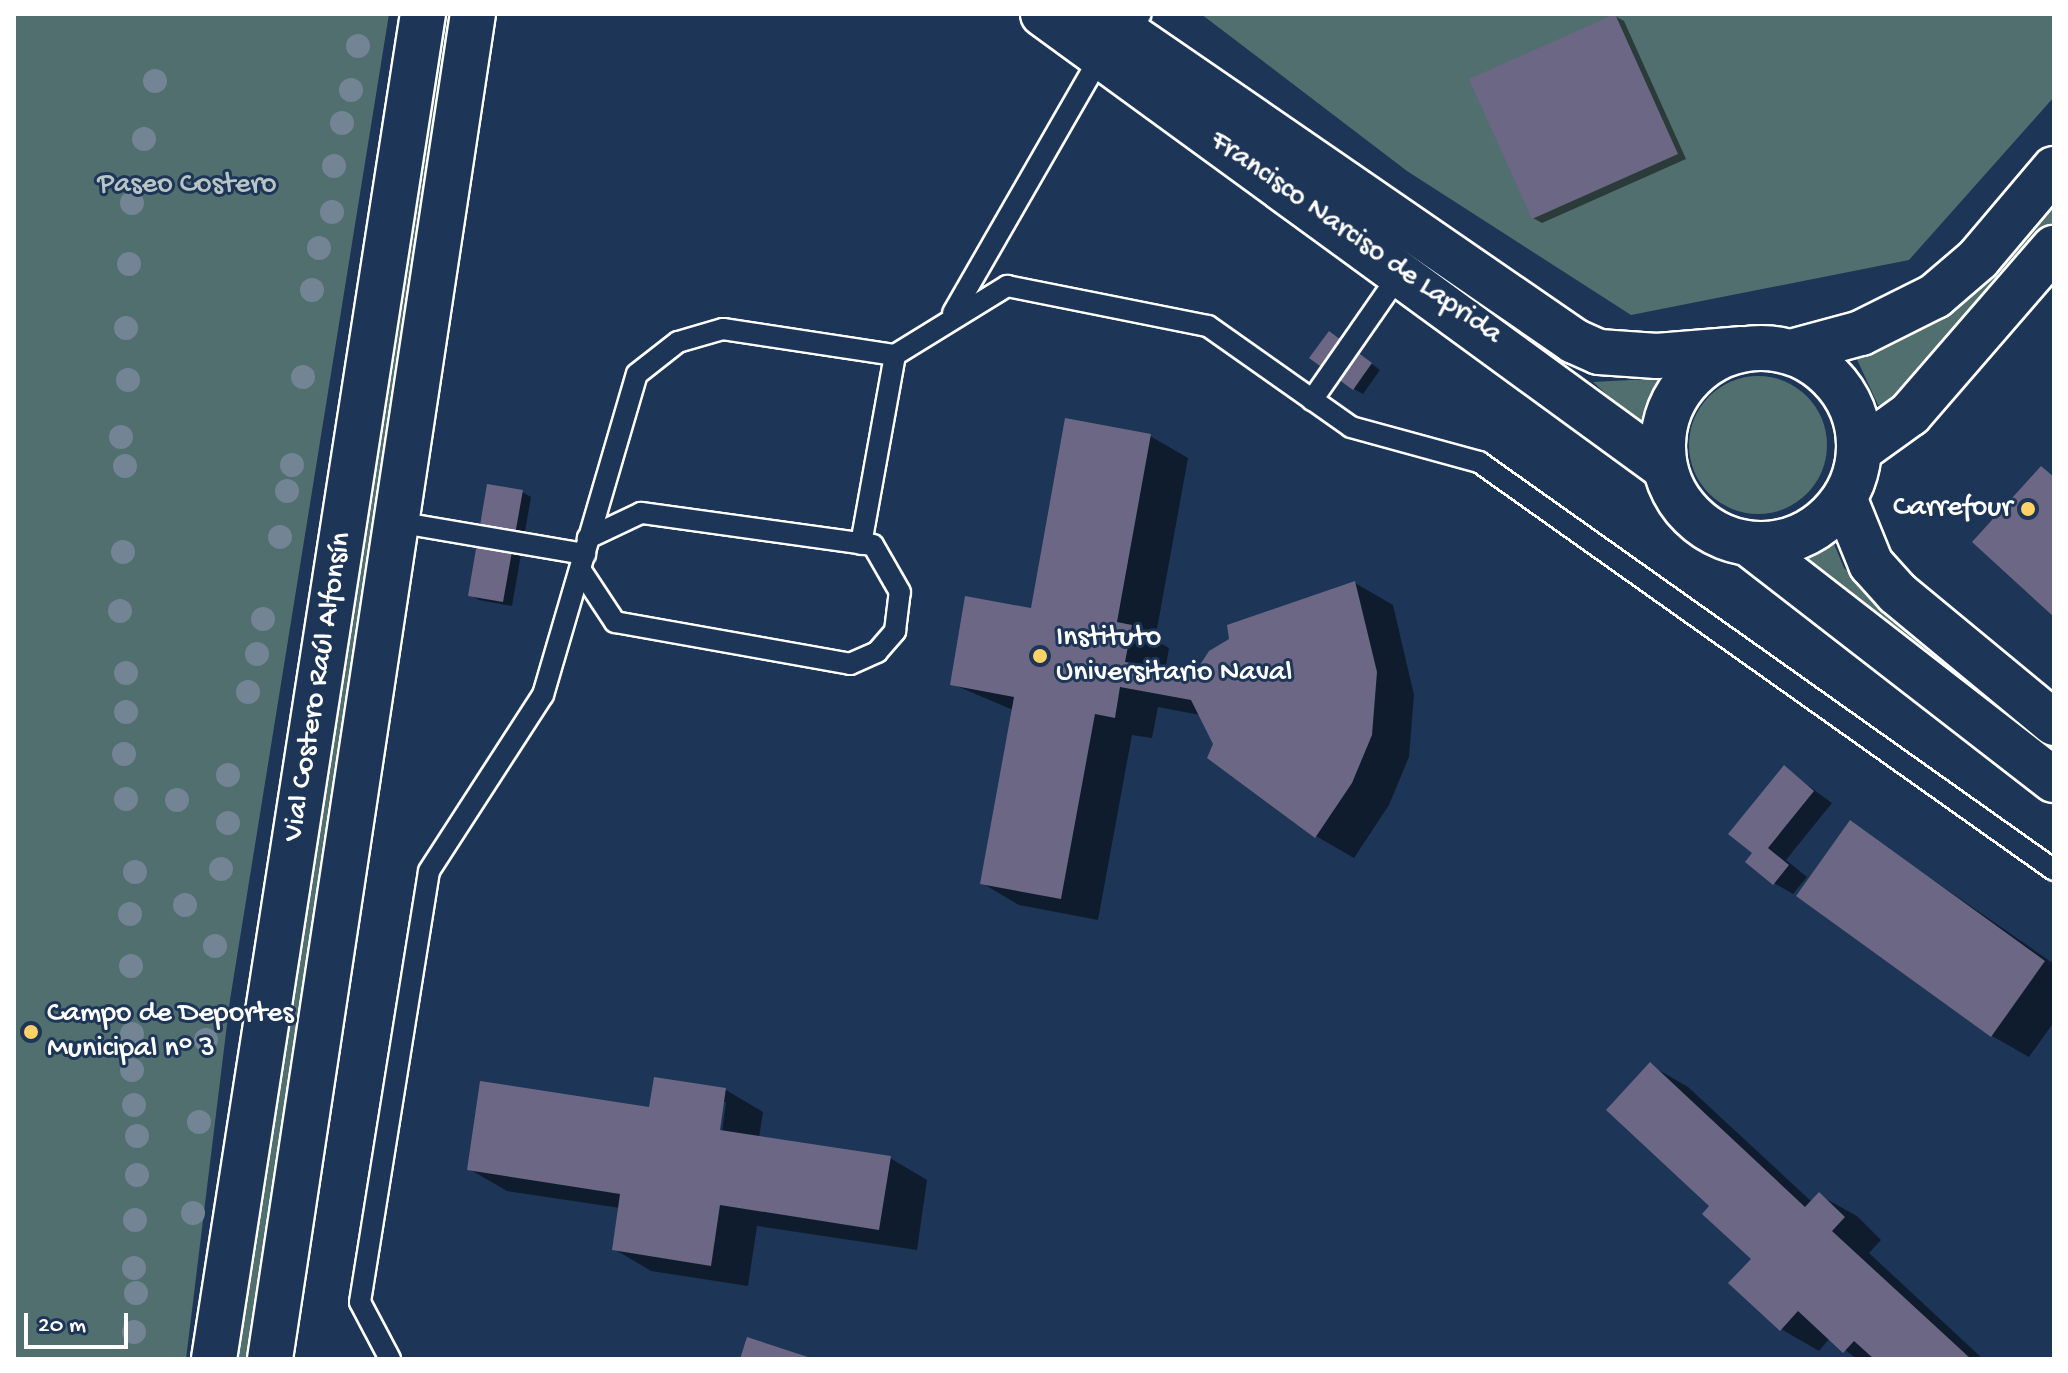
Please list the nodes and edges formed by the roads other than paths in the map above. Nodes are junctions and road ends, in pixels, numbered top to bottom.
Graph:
1 (423, 14) edge
2 (473, 14) edge
3 (1043, 14) edge
4 (1115, 29) edge
5 (2054, 169) edge
6 (2054, 248) edge
7 (1412, 255) junction
8 (953, 313) junction
9 (1740, 349) junction
10 (1791, 352) junction
11 (895, 355) junction
12 (1312, 400) junction
13 (1860, 450) junction
14 (1664, 467) junction
15 (1845, 500) junction
16 (397, 522) junction
17 (861, 544) junction
18 (1752, 546) junction
19 (585, 555) junction
20 (2054, 723) edge
21 (2054, 780) edge
22 (2054, 870) edge
23 (214, 1359) edge
24 (270, 1359) edge
25 (390, 1359) edge

1 - 23 street, Vial Costero Raúl Alfonsín
2 - 16 street, Vial Costero Raúl Alfonsín
3 - 4 street, Francisco Narciso de Laprida
4 - 7 street, Francisco Narciso de Laprida
4 - 8 lane
5 - 10 street
6 - 13 street
7 - 9 street, Francisco Narciso de Laprida
7 - 12 lane
7 - 14 street, Francisco Narciso de Laprida
8 - 11 lane
8 - 12 lane
9 - 10 street
9 - 14 street
10 - 13 street
11 - 17 lane
11 - 19 lane
12 - 22 lane
13 - 15 street
14 - 18 street
15 - 18 street
15 - 20 street
16 - 19 lane
16 - 24 street, Vial Costero Raúl Alfonsín
17 - 19 lane
17 - 19 lane
18 - 21 street
19 - 25 lane

